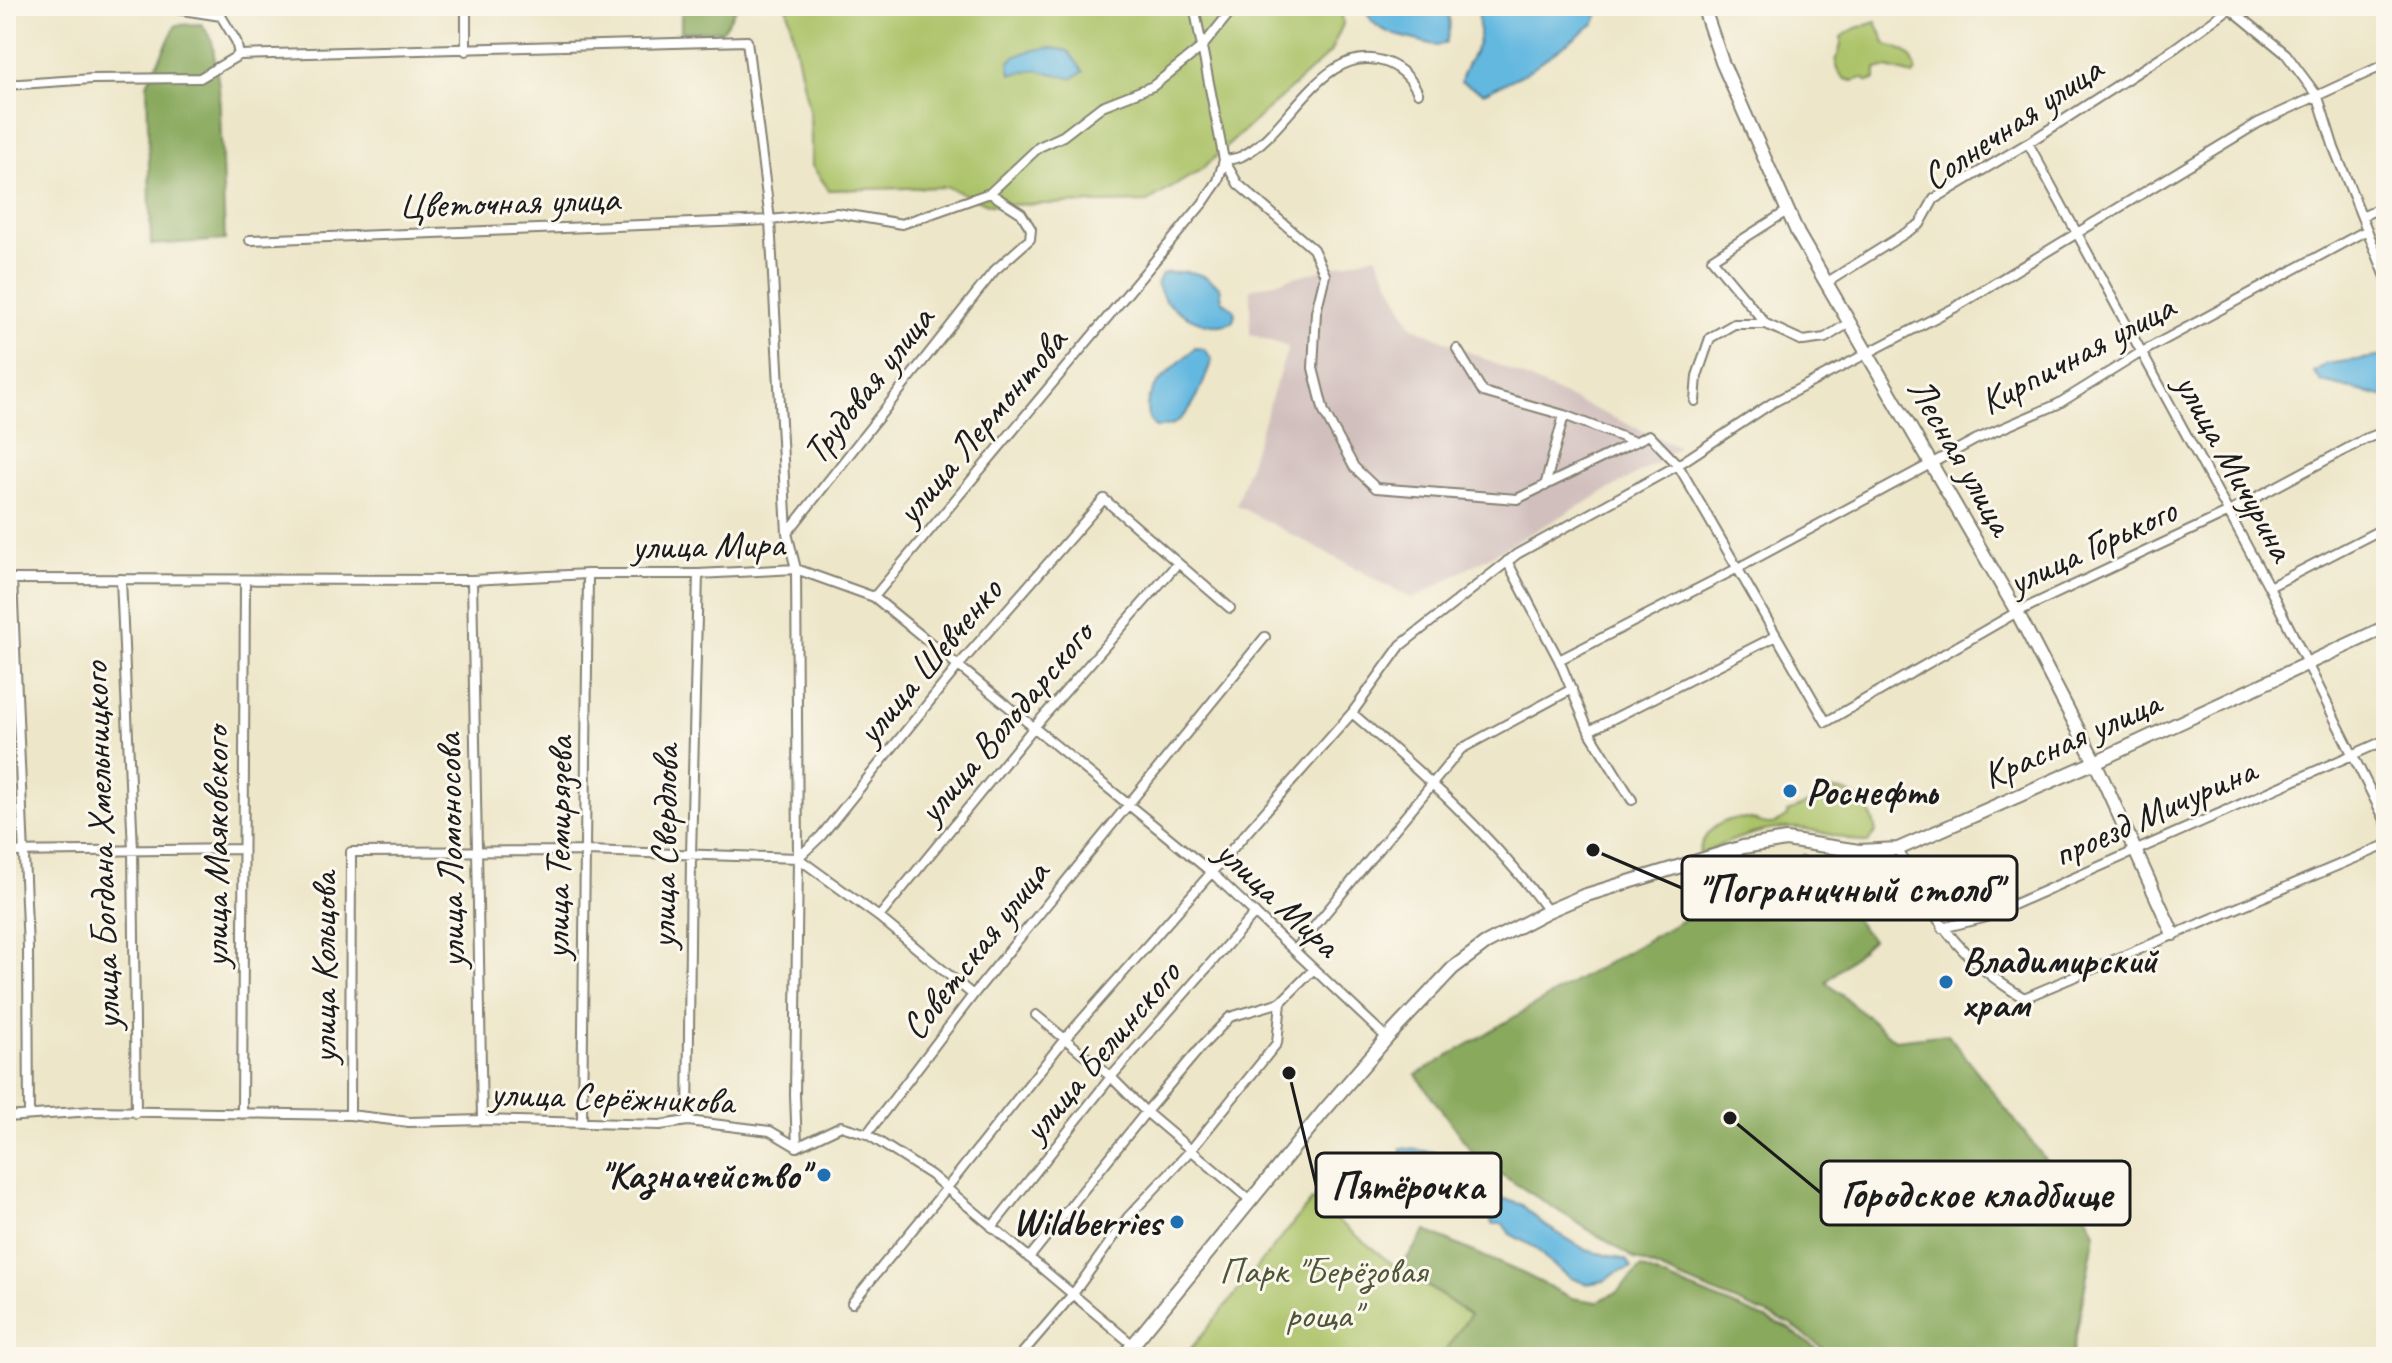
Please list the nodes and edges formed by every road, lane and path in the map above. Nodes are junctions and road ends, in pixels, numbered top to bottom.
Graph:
1 (157, 6) edge
2 (466, 6) edge
3 (1194, 6) edge
4 (1235, 6) edge
5 (1703, 6) edge
6 (2230, 8) edge
7 (1202, 47) junction
8 (466, 51) junction
9 (239, 55) junction
10 (2386, 64) edge
11 (6, 85) edge
12 (1418, 93) dead end
13 (2318, 97) junction
14 (2028, 143) junction
15 (1224, 160) junction
16 (990, 193) junction
17 (2386, 205) edge
18 (1787, 211) junction
19 (2362, 216) junction
20 (770, 220) junction
21 (2367, 230) junction
22 (2076, 234) junction
23 (250, 240) dead end
24 (2386, 277) edge
25 (1826, 283) junction
26 (1849, 323) junction
27 (1766, 324) junction
28 (1457, 349) dead end
29 (2140, 353) junction
30 (1867, 355) junction
31 (1695, 401) dead end
32 (1564, 415) junction
33 (2386, 431) edge
34 (1635, 442) junction
35 (1931, 463) junction
36 (1678, 465) junction
37 (1545, 486) junction
38 (2227, 513) junction
39 (2386, 527) edge
40 (787, 533) junction
41 (1507, 561) junction
42 (1177, 564) junction
43 (1738, 568) junction
44 (796, 569) junction
45 (588, 574) junction
46 (698, 574) junction
47 (9, 579) edge
48 (121, 579) junction
49 (245, 580) junction
50 (472, 580) junction
51 (2269, 587) junction
52 (874, 597) junction
53 (1230, 608) dead end
54 (2017, 612) junction
55 (2386, 627) edge
56 (1776, 636) junction
57 (1265, 637) dead end
58 (1559, 660) junction
59 (2308, 662) junction
60 (959, 665) junction
61 (1572, 689) junction
62 (1352, 713) junction
63 (1035, 726) junction
64 (1589, 731) junction
65 (2386, 740) edge
66 (2352, 754) junction
67 (2095, 762) junction
68 (1433, 783) junction
69 (1632, 800) dead end
70 (1129, 803) junction
71 (2386, 822) edge
72 (2386, 845) edge
73 (243, 849) junction
74 (1898, 849) junction
75 (133, 850) junction
76 (587, 851) junction
77 (6, 852) edge
78 (2137, 852) junction
79 (25, 853) junction
80 (479, 853) junction
81 (691, 855) junction
82 (798, 858) junction
83 (1211, 872) junction
84 (1548, 911) junction
85 (1255, 913) junction
86 (879, 917) junction
87 (1942, 928) junction
88 (2173, 934) junction
89 (1295, 950) junction
90 (1314, 969) junction
91 (973, 995) junction
92 (1281, 1002) junction
93 (1036, 1015) dead end
94 (1387, 1038) junction
95 (1064, 1040) junction
96 (1111, 1077) junction
97 (1146, 1112) junction
98 (136, 1113) junction
99 (242, 1114) junction
100 (29, 1115) junction
101 (350, 1115) junction
102 (6, 1117) edge
103 (482, 1120) junction
104 (688, 1121) junction
105 (582, 1122) junction
106 (867, 1134) junction
107 (797, 1147) junction
108 (1190, 1151) junction
109 (946, 1189) junction
110 (1250, 1200) junction
111 (992, 1227) junction
112 (1029, 1258) junction
113 (1073, 1294) junction
114 (852, 1303) dead end
115 (1133, 1345) junction
116 (1019, 1357) edge
117 (1123, 1357) edge

1 - 9 street
2 - 8 street
3 - 7 street
4 - 7 street
5 - 18 main road, Лесная улица
6 - 13 street
6 - 14 street, Солнечная улица
7 - 15 street
7 - 16 street
8 - 9 street
8 - 20 street
9 - 11 street
10 - 13 street
12 - 15 street
13 - 19 street
13 - 22 street
14 - 22 street, улица Мичурина
14 - 25 street, Солнечная улица
15 - 37 street
15 - 52 street, улица Лермонтова
16 - 20 street, Цветочная улица
16 - 40 street, Трудовая улица
17 - 19 street
18 - 25 main road, Лесная улица
18 - 27 street
19 - 21 street
20 - 23 street, Цветочная улица
20 - 40 street
21 - 24 street
21 - 29 street, Кирпичная улица
22 - 29 street, улица Мичурина
22 - 30 street
25 - 26 main road, Лесная улица
26 - 27 street
26 - 30 main road, Лесная улица
27 - 31 street
28 - 32 street
29 - 35 street, Кирпичная улица
29 - 38 street, улица Мичурина
30 - 35 main road, Лесная улица
30 - 36 street
32 - 34 street
32 - 37 street
33 - 38 street, улица Горького
34 - 36 street
34 - 37 street
35 - 43 street, Кирпичная улица
35 - 54 main road, Лесная улица
36 - 41 street
36 - 43 street
38 - 51 street, улица Мичурина
38 - 54 street, улица Горького
39 - 51 street
40 - 44 street
41 - 58 street
41 - 62 street
42 - 53 street
42 - 60 street, улица Шевченко
42 - 63 street, улица Володарского
43 - 56 street
43 - 58 street, Кирпичная улица
44 - 46 street, улица Мира
44 - 52 street, улица Мира
44 - 82 street
45 - 46 street, улица Мира
45 - 50 street, улица Мира
45 - 76 street, улица Темирязева
46 - 81 street, улица Свердлова
47 - 48 street, улица Мира
47 - 79 street
48 - 49 street, улица Мира
48 - 75 street, улица Богдана Хмельницкого
49 - 50 street, улица Мира
49 - 73 street, улица Маяковского
50 - 80 street, улица Ломоносова
51 - 59 street, улица Мичурина
52 - 60 street, улица Мира
54 - 56 street, улица Горького
54 - 67 main road, Лесная улица
55 - 59 main road, Красная улица
56 - 64 street
57 - 70 street, Советская улица
58 - 61 street
59 - 66 street, улица Мичурина
59 - 67 main road, Красная улица
60 - 63 street, улица Мира
60 - 82 street, улица Шевченко
61 - 64 street
61 - 68 street
62 - 68 street
62 - 83 street
63 - 70 street, улица Мира
63 - 86 street, улица Володарского
64 - 69 street
65 - 66 street, проезд Мичурина
66 - 71 street, улица Мичурина
66 - 78 street, проезд Мичурина
67 - 74 main road, Красная улица
67 - 78 main road, Лесная улица
68 - 84 street
68 - 89 street
70 - 83 street, улица Мира
70 - 91 street, Советская улица
72 - 88 street
73 - 75 street
73 - 99 street, улица Маяковского
74 - 84 main road, Красная улица
74 - 87 street
75 - 79 street
75 - 98 street, улица Богдана Хмельницкого
76 - 80 street
76 - 81 street
76 - 105 street, улица Темирязева
77 - 79 street
78 - 87 street, проезд Мичурина
78 - 88 main road, Лесная улица
79 - 100 street
80 - 101 street, улица Кольцова
80 - 103 street, улица Ломоносова
81 - 82 street
81 - 104 street, улица Свердлова
82 - 86 street
82 - 107 street
83 - 85 street, улица Мира
83 - 95 street
84 - 94 main road, Красная улица
85 - 89 street, улица Мира
85 - 96 street, улица Белинского
86 - 91 street
87 - 88 street
89 - 90 street, улица Мира
90 - 92 street
90 - 94 street, улица Мира
91 - 106 street, Советская улица
92 - 97 street
92 - 108 street
93 - 95 street
94 - 110 main road, Красная улица
95 - 96 street
95 - 109 street
96 - 97 street
96 - 111 street, улица Белинского
97 - 108 street
97 - 112 street
98 - 99 street, улица Серёжникова
98 - 100 street, улица Серёжникова
99 - 101 street, улица Серёжникова
100 - 102 street, улица Серёжникова
101 - 103 street, улица Серёжникова
103 - 105 street, улица Серёжникова
104 - 105 street, улица Серёжникова
104 - 107 street, улица Серёжникова
106 - 107 street
106 - 109 street
108 - 110 street
108 - 113 street
109 - 111 street
109 - 114 street
110 - 115 main road, Красная улица
111 - 112 street
112 - 113 street
113 - 115 street
113 - 116 street
115 - 117 main road, Красная улица

